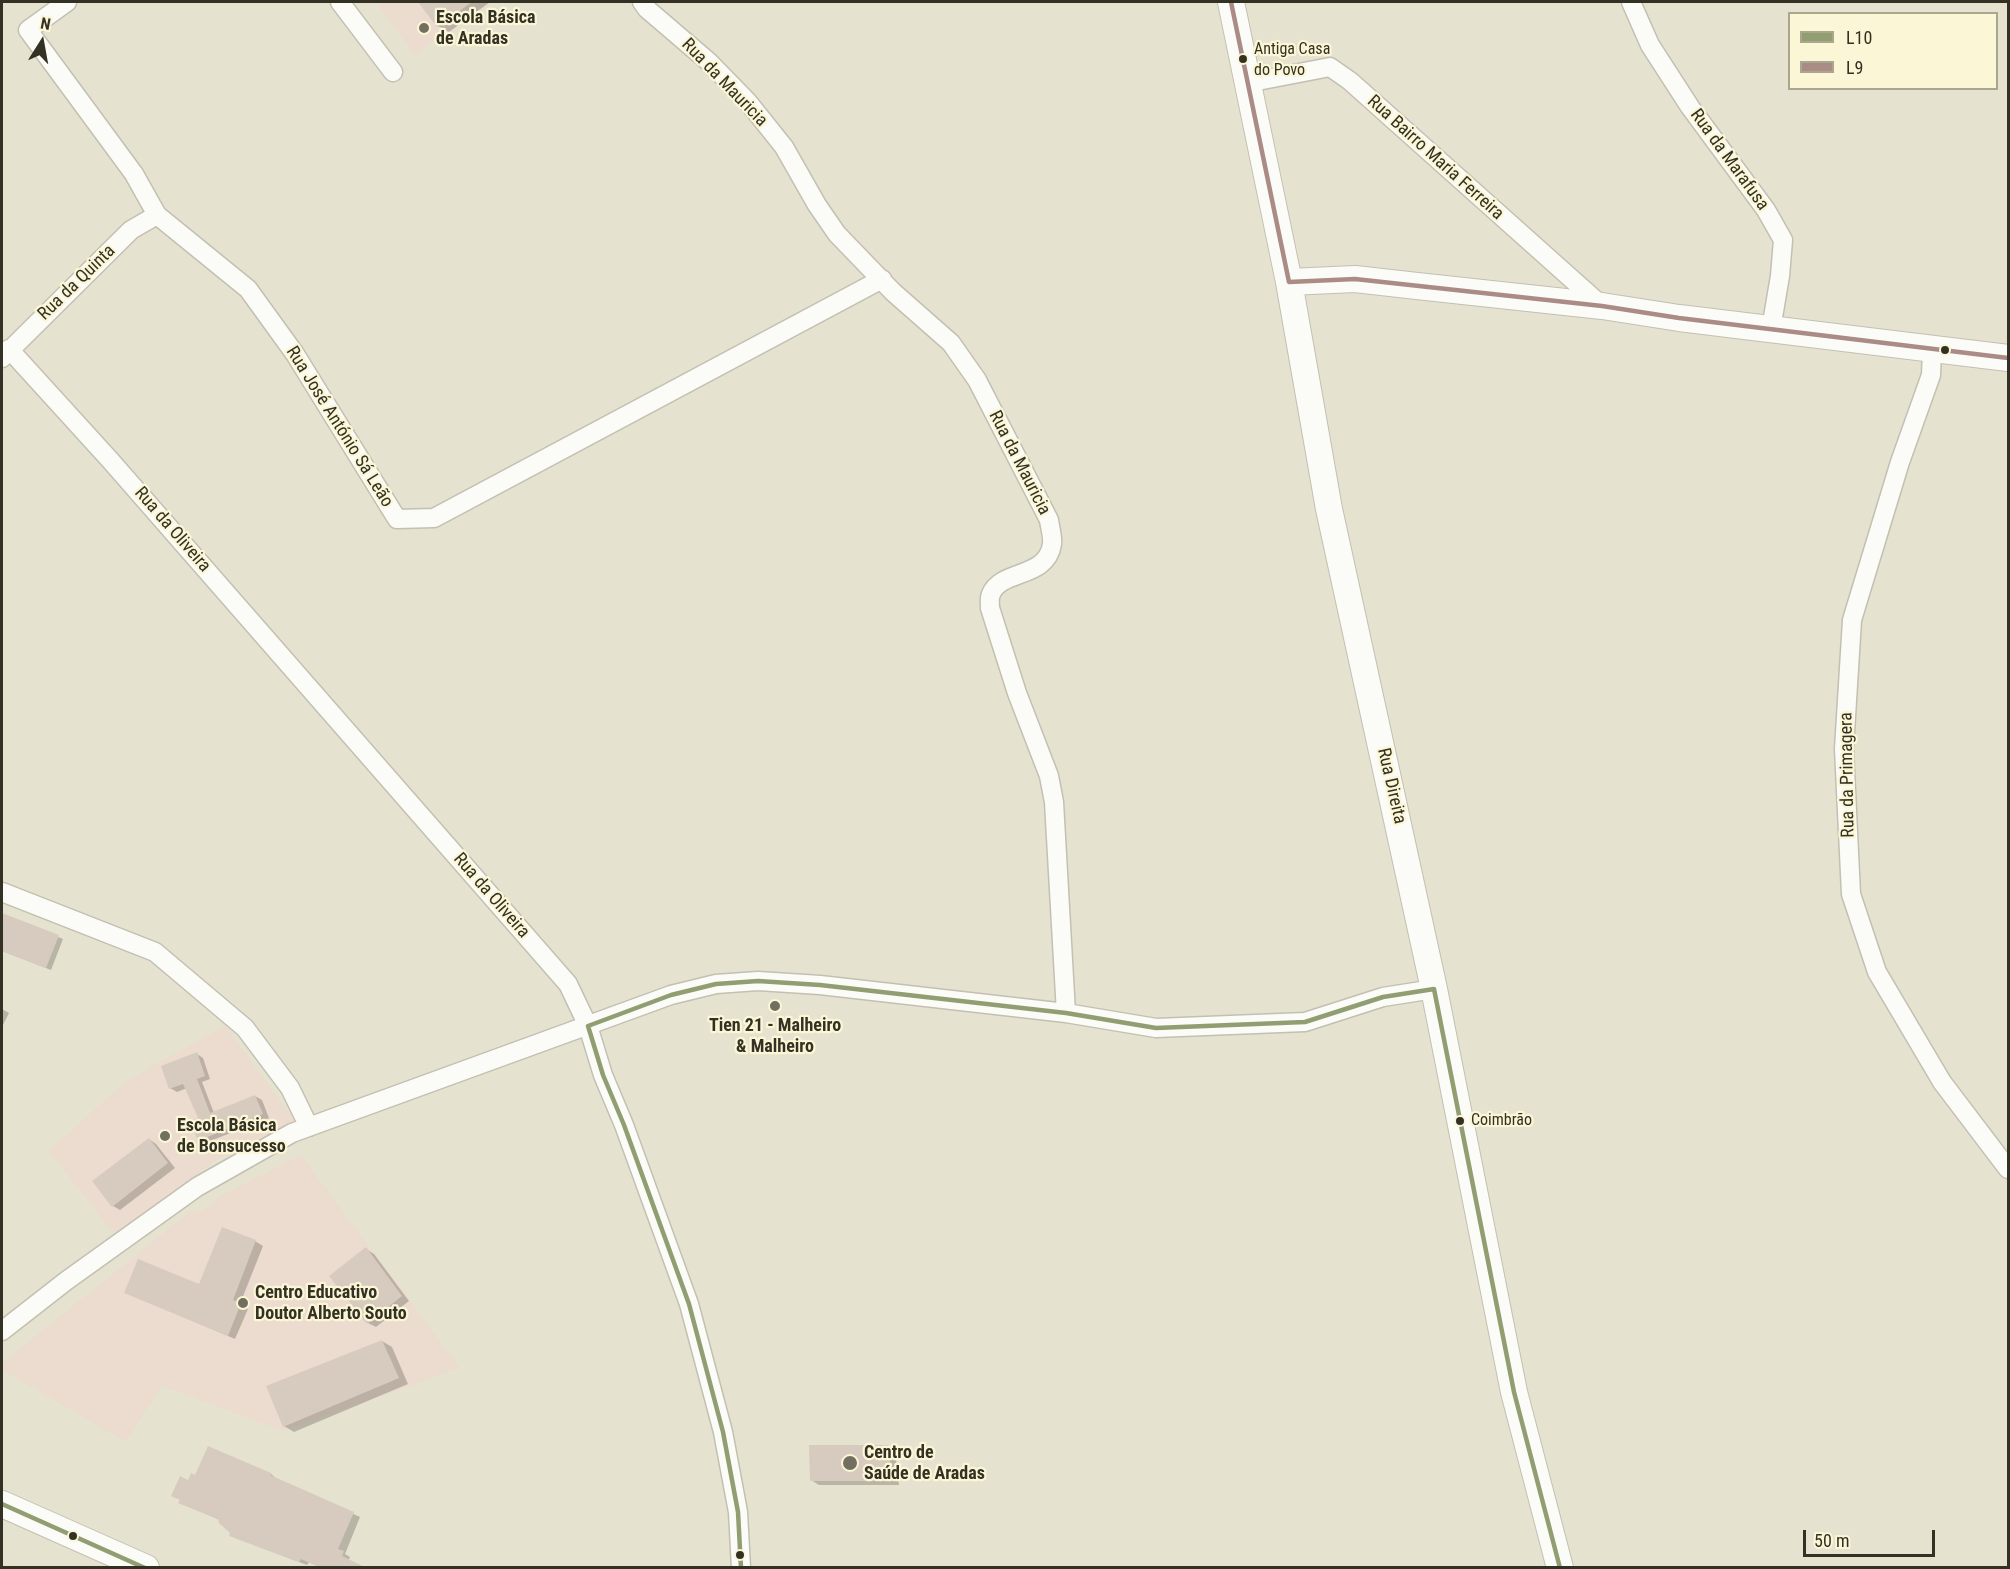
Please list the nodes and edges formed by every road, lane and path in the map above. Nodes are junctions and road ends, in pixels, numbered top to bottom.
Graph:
1 (66, 2) edge
2 (340, 2) edge
3 (642, 2) edge
4 (1231, 2) edge
5 (1631, 2) edge
6 (393, 72) dead end
7 (1247, 83) junction
8 (157, 215) junction
9 (882, 279) junction
10 (1289, 282) junction
11 (1602, 306) junction
12 (1771, 329) junction
13 (1932, 350) junction
14 (5, 353) edge
15 (2008, 358) edge
16 (2, 892) edge
17 (1434, 988) junction
18 (1066, 1013) junction
19 (588, 1026) junction
20 (309, 1127) junction
21 (2008, 1169) edge
22 (2, 1331) edge
23 (2, 1504) edge
24 (146, 1568) edge
25 (741, 1568) edge
26 (1560, 1568) edge

1 - 8 street, Rua José António Sá Leão
2 - 6 street
3 - 9 street, Rua da Mauricia
4 - 7 main road, Rua Direita
5 - 12 street, Rua da Marafusa
7 - 10 main road, Rua Direita
7 - 11 street, Rua Bairro Maria Ferreira
8 - 9 street, Rua José António Sá Leão
8 - 14 street, Rua da Quinta
9 - 18 street, Rua da Mauricia
10 - 11 main road
10 - 17 main road, Rua Direita
11 - 12 main road
12 - 13 main road
13 - 15 main road
13 - 21 street, Rua da Primagera
14 - 19 street, Rua da Oliveira
16 - 20 street
17 - 18 street
17 - 26 main road, Rua Direita
18 - 19 street
19 - 20 street
19 - 25 street, Rua da Oliveira
20 - 22 street
23 - 24 main road

